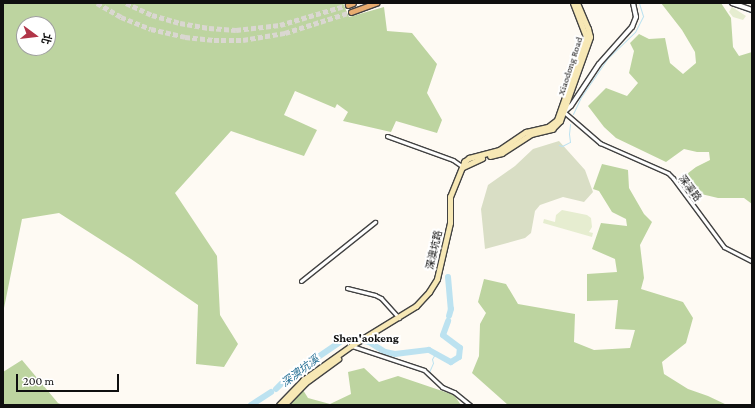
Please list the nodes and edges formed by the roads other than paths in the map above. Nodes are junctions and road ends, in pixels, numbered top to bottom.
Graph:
1 (376, 3) edge
2 (573, 3) edge
3 (577, 3) edge
4 (633, 3) edge
5 (732, 3) edge
6 (745, 3) edge
7 (742, 8) junction
8 (752, 10) edge
9 (351, 12) tunnel mouth
10 (562, 111) junction
11 (387, 136) dead end
12 (463, 167) junction
13 (375, 222) dead end
14 (752, 261) edge
15 (301, 281) dead end
16 (348, 288) dead end
17 (399, 318) junction
18 (354, 345) junction
19 (279, 405) edge
20 (284, 405) edge
21 (470, 405) edge

1 - 9 highway
2 - 10 main road, Xiaodong Road
3 - 10 main road, Xiaodong Road
4 - 10 street
5 - 7 street
6 - 7 street
7 - 8 street
10 - 12 main road
10 - 14 street, 深溪路
11 - 12 street
12 - 17 main road, 深澳坑路
13 - 15 street
16 - 17 street
17 - 18 main road, 深澳坑路
18 - 19 main road, 深澳坑路
18 - 20 main road, 深澳坑路
18 - 21 street

